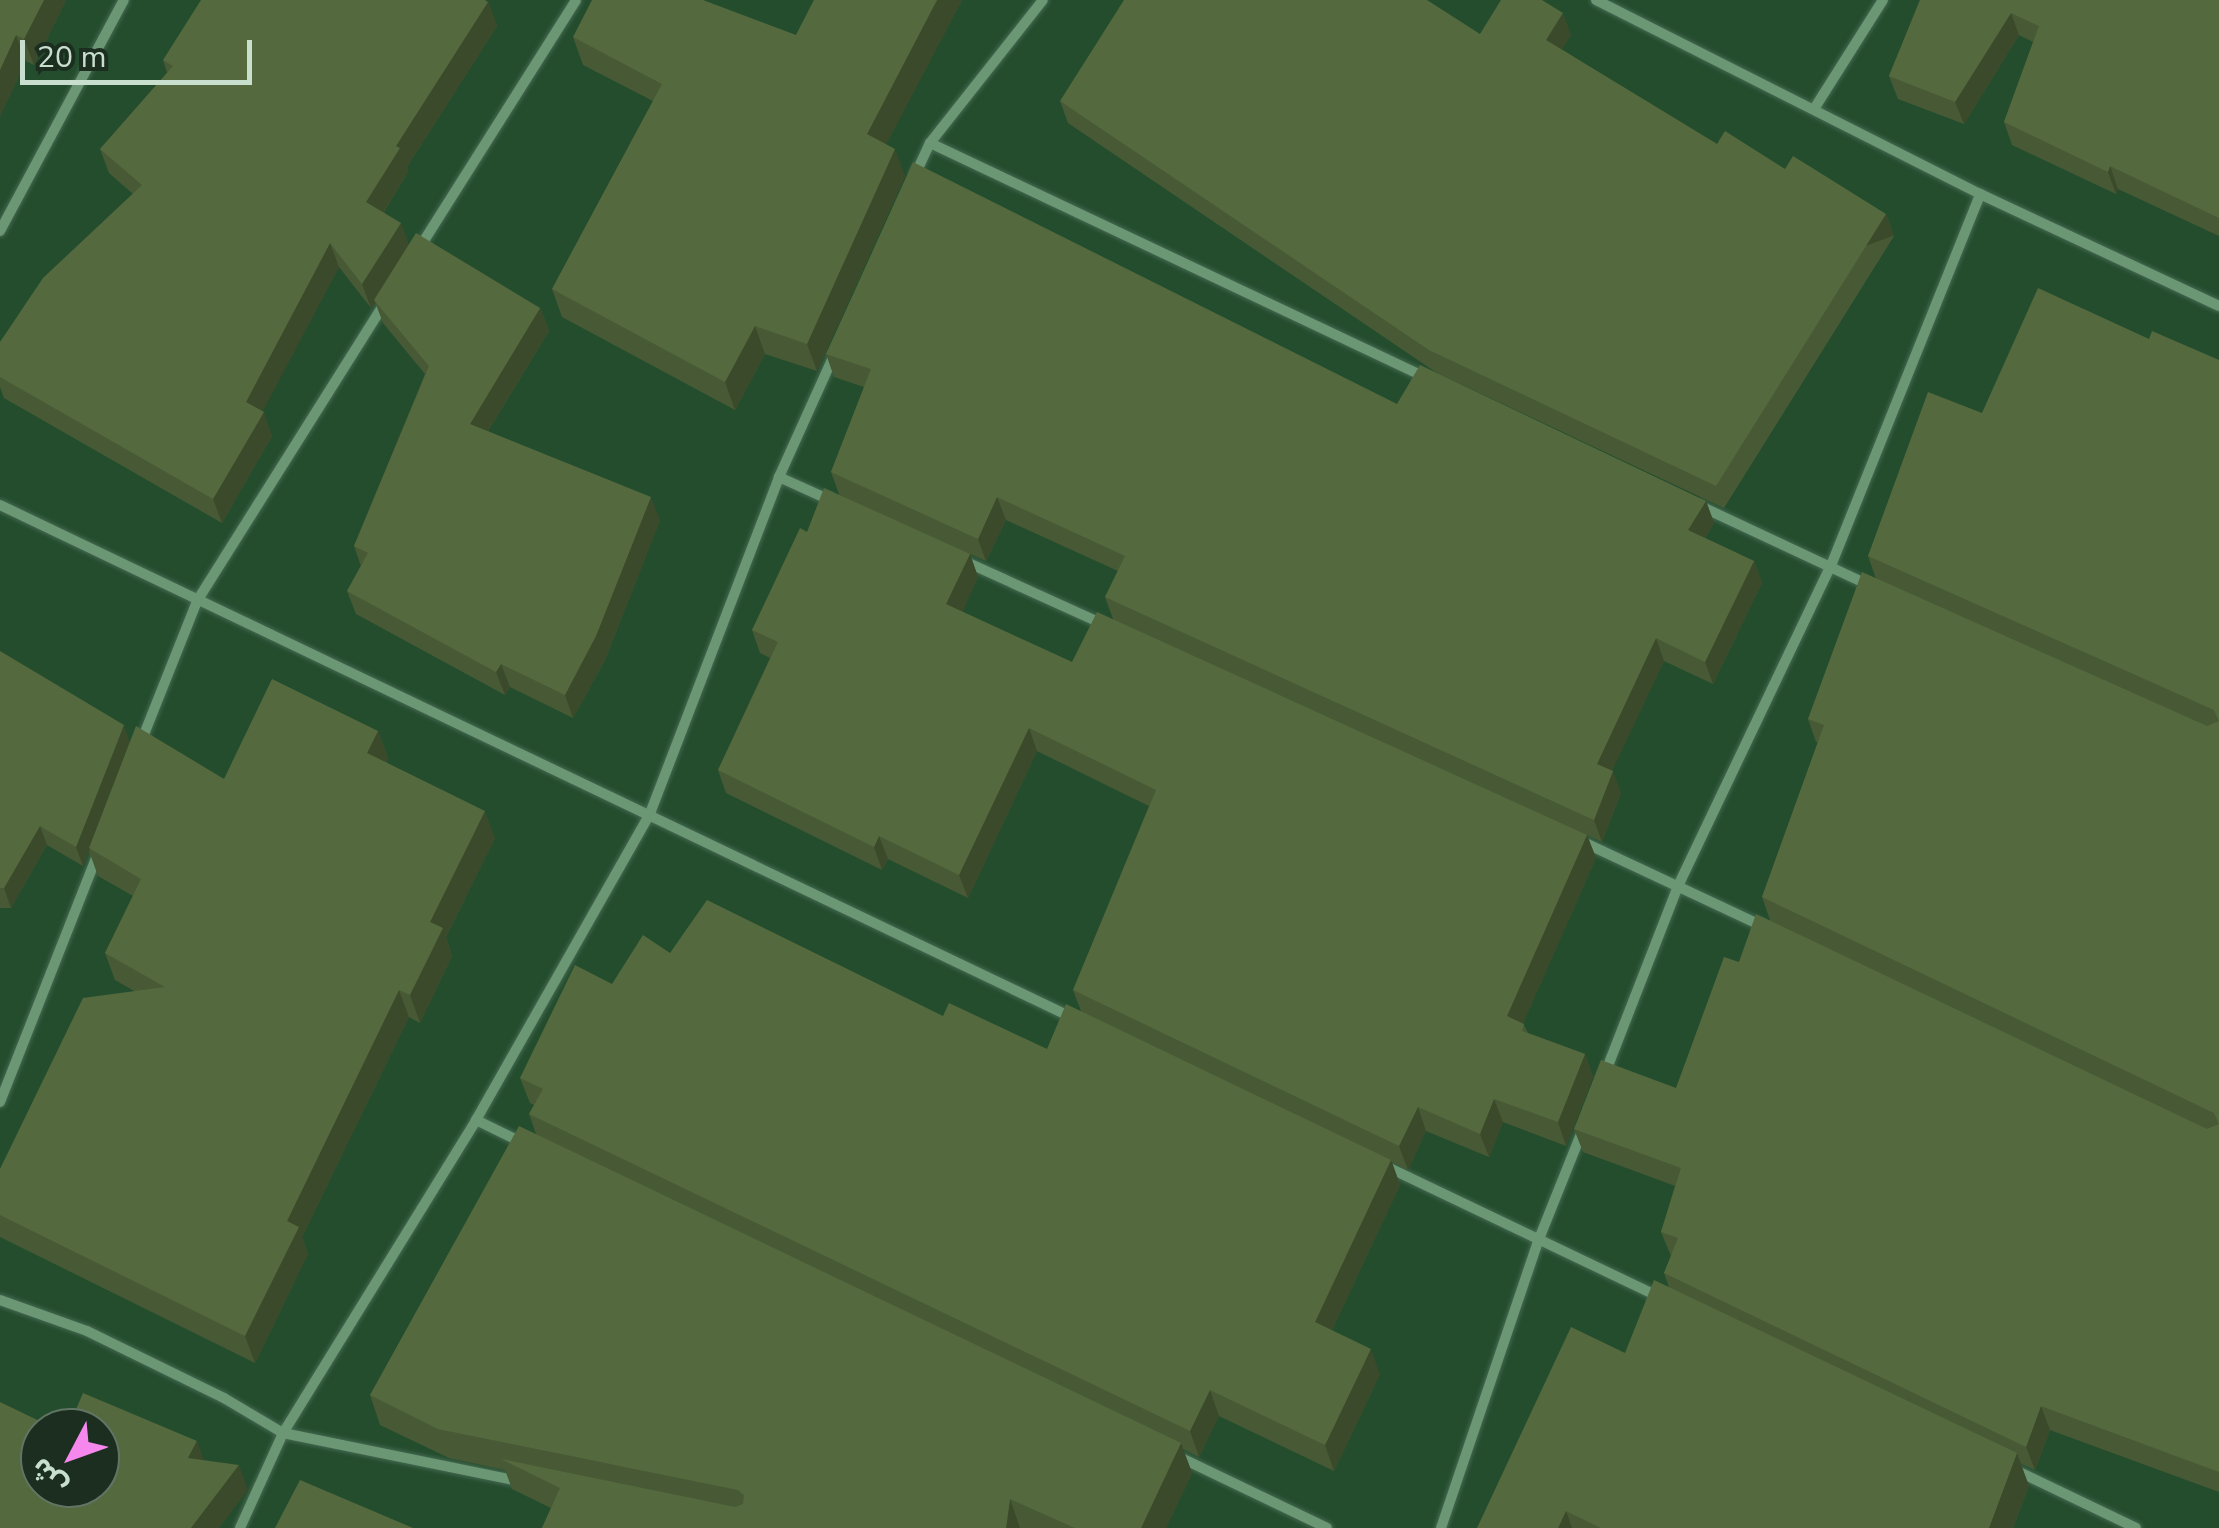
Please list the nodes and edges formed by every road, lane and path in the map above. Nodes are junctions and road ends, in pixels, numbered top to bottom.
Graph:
1 (124, 0) edge
2 (576, 0) edge
3 (1043, 0) edge
4 (1596, 0) edge
5 (1882, 0) edge
6 (1814, 109) junction
7 (930, 143) junction
8 (1980, 194) junction
9 (906, 196) edge
10 (0, 230) edge
11 (408, 267) edge
12 (387, 300) edge
13 (2219, 306) edge
14 (843, 336) edge
15 (1434, 381) edge
16 (779, 477) junction
17 (1686, 500) edge
18 (0, 505) edge
19 (851, 510) edge
20 (959, 558) edge
21 (1830, 568) junction
22 (1884, 592) edge
23 (197, 601) junction
24 (1121, 632) edge
25 (139, 749) edge
26 (649, 816) junction
27 (1570, 837) edge
28 (102, 842) edge
29 (1678, 886) junction
30 (1768, 929) edge
31 (1076, 1019) edge
32 (1598, 1090) edge
33 (0, 1102) edge
34 (1590, 1109) edge
35 (476, 1120) junction
36 (529, 1145) edge
37 (1379, 1163) edge
38 (1539, 1239) junction
39 (1662, 1298) edge
40 (0, 1300) edge
41 (283, 1433) junction
42 (1167, 1452) edge
43 (1996, 1460) edge
44 (535, 1484) edge
45 (240, 1528) edge
46 (1327, 1528) edge
47 (1441, 1528) edge
48 (2136, 1528) edge

1 - 10 street
2 - 11 street
3 - 7 street
4 - 6 street
5 - 6 street
6 - 8 street
7 - 9 street
7 - 15 street
8 - 13 street
8 - 21 street
12 - 23 street
14 - 16 street
16 - 19 street
16 - 26 street
17 - 21 street
18 - 23 street
20 - 24 street
21 - 22 street
21 - 29 street
23 - 25 street
23 - 26 street
26 - 31 street
26 - 35 street
27 - 29 street
28 - 33 street
29 - 30 street
29 - 32 street
34 - 38 street
35 - 36 street
35 - 41 street
37 - 38 street
38 - 39 street
38 - 47 street
40 - 41 street
41 - 44 street
41 - 45 street
42 - 46 street
43 - 48 street

